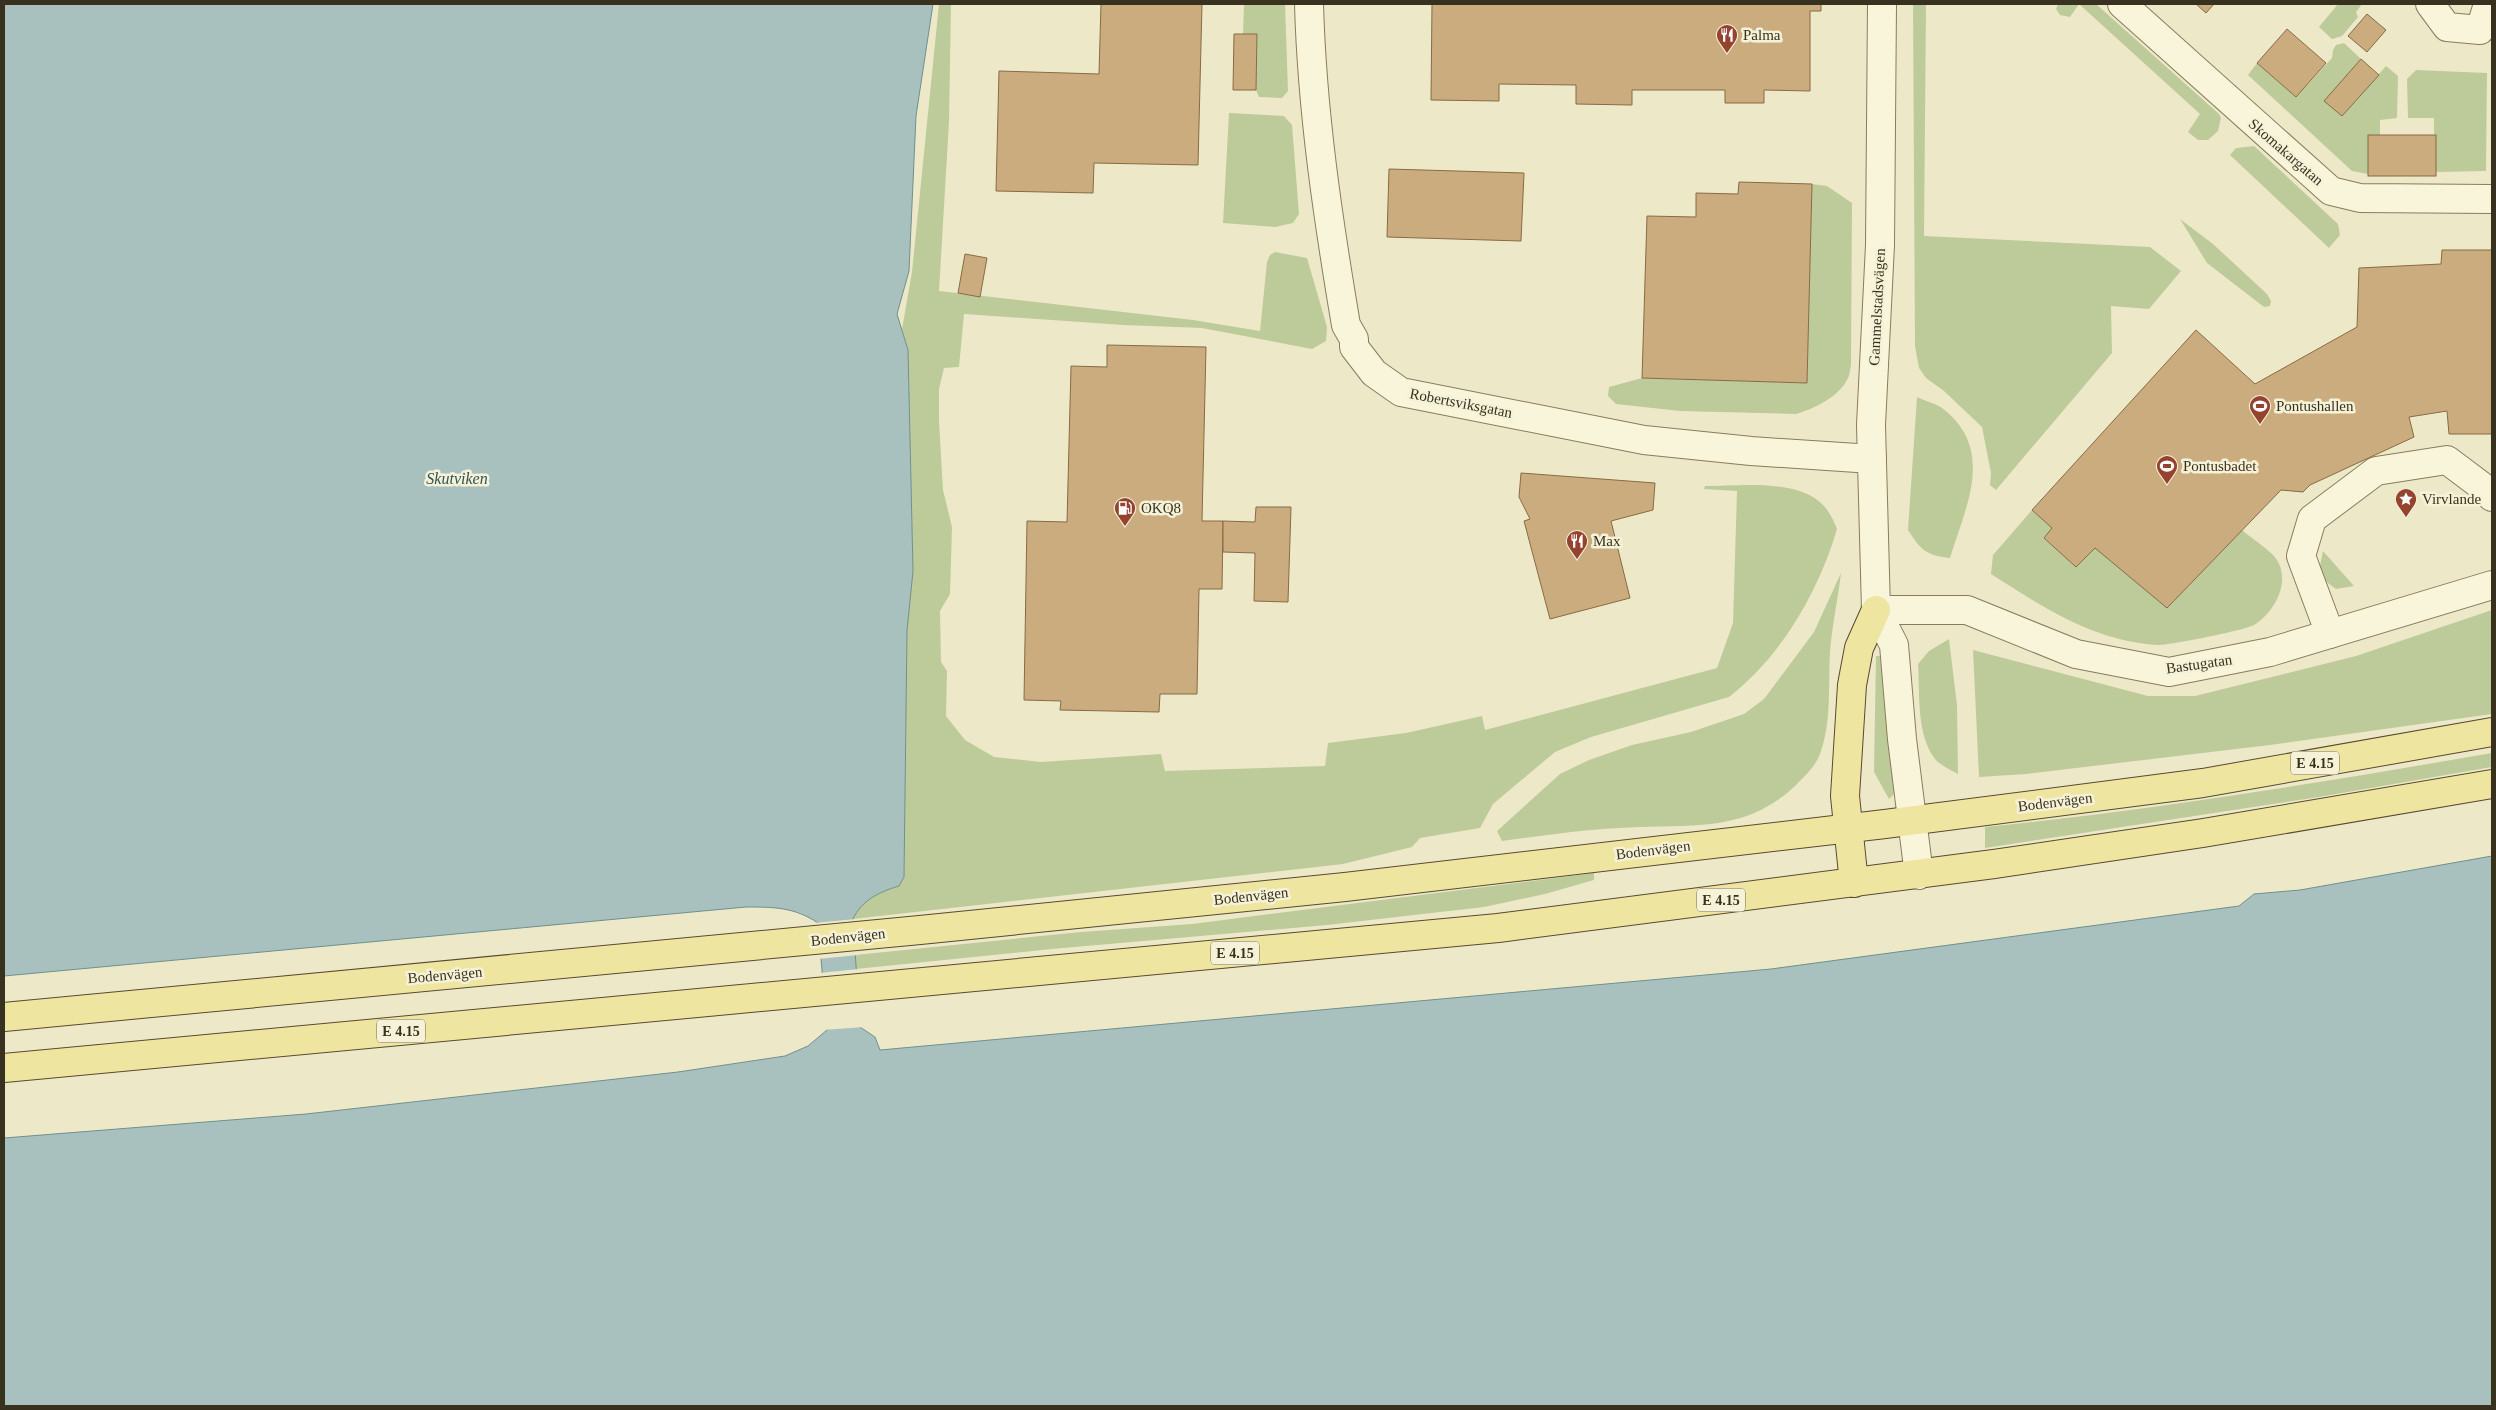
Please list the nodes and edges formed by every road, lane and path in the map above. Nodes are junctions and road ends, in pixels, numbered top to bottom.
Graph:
1 (1309, 4) edge
2 (1882, 4) edge
3 (2122, 4) edge
4 (2430, 4) edge
5 (2488, 4) edge
6 (2492, 199) edge
7 (1872, 459) junction
8 (2492, 497) edge
9 (2492, 586) edge
10 (1876, 610) junction
11 (2330, 634) junction
12 (2492, 732) edge
13 (2492, 784) edge
14 (1913, 820) junction
15 (1847, 828) junction
16 (1919, 875) junction
17 (1854, 883) junction
18 (4, 1017) edge
19 (4, 1068) edge

1 - 7 street, Robertsviksgatan
2 - 7 street, Gammelstadsvägen
3 - 6 street, Skomakargatan
4 - 5 street
7 - 10 street, Gammelstadsvägen
8 - 11 street
9 - 11 street, Bastugatan
10 - 11 street, Bastugatan
10 - 14 street
10 - 15 main road
12 - 14 main road, Bodenvägen / E 4.15
13 - 16 main road, E 4.15
14 - 15 main road, Bodenvägen / E 4.15
14 - 16 street
15 - 17 main road
15 - 18 main road, Bodenvägen / E 4.15
16 - 17 main road, E 4.15
17 - 19 main road, E 4.15

